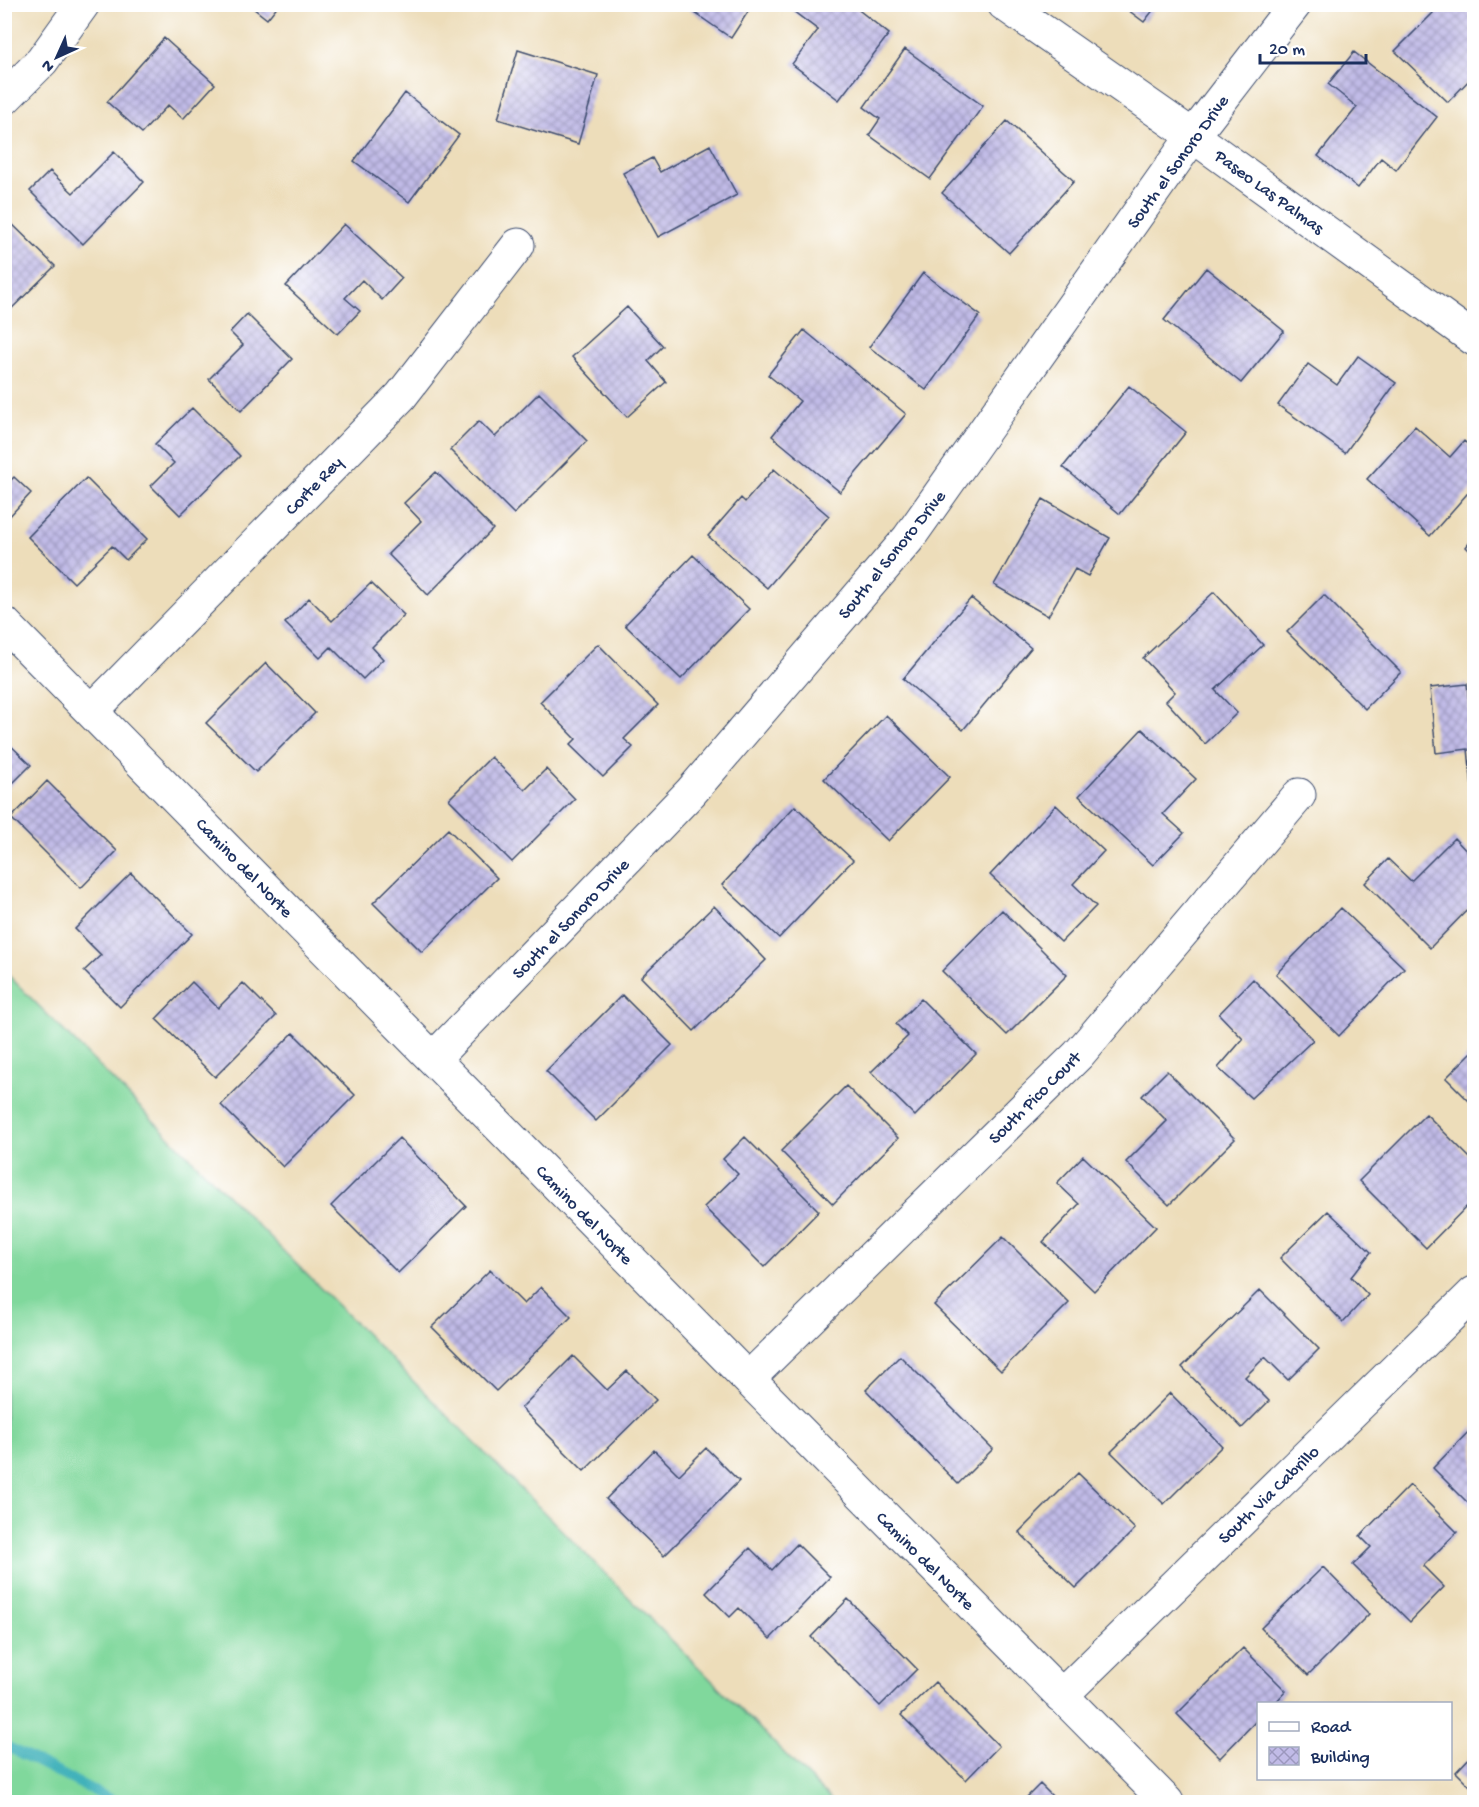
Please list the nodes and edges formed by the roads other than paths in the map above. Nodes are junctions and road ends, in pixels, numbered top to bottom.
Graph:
1 (83, 4) edge
2 (1004, 4) edge
3 (1295, 4) edge
4 (4, 99) edge
5 (1193, 136) junction
6 (518, 245) dead end
7 (1474, 339) edge
8 (4, 623) edge
9 (92, 711) junction
10 (1299, 795) dead end
11 (433, 1059) junction
12 (1474, 1293) edge
13 (748, 1379) junction
14 (1061, 1696) junction
15 (1167, 1803) edge

1 - 4 street
2 - 5 street, Paseo Las Palmas
3 - 5 street, South el Sonoro Drive
5 - 7 street, Paseo Las Palmas
5 - 11 street, South el Sonoro Drive
6 - 9 street, Corte Rey
8 - 9 street, Camino del Norte
9 - 11 street, Camino del Norte
10 - 13 street, South Pico Court
11 - 13 street, Camino del Norte
12 - 14 street, South Via Cabrillo
13 - 14 street, Camino del Norte
14 - 15 street, Camino del Norte

